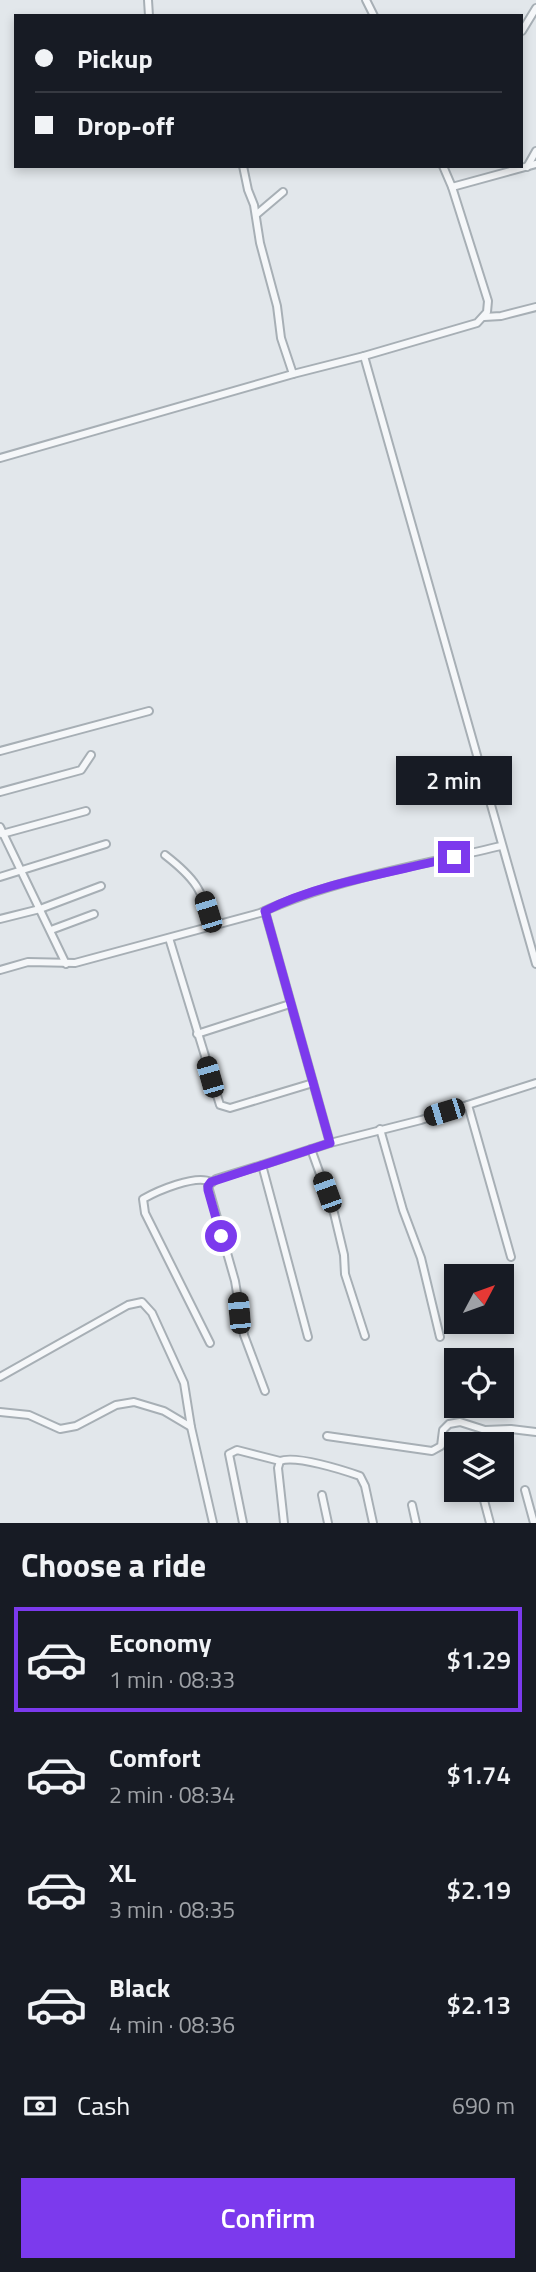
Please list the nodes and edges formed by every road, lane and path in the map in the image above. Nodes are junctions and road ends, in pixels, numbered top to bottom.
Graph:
1 (536, 8) edge
2 (523, 29) edge
3 (536, 151) edge
4 (536, 164) edge
5 (527, 167) junction
6 (243, 168) edge
7 (444, 168) edge
8 (452, 187) junction
9 (283, 192) dead end
10 (257, 214) junction
11 (536, 307) edge
12 (484, 317) junction
13 (363, 356) junction
14 (293, 374) junction
15 (0, 458) edge
16 (149, 711) dead end
17 (0, 751) edge
18 (91, 755) dead end
19 (0, 792) edge
20 (86, 811) dead end
21 (1, 832) edge
22 (106, 844) dead end
23 (501, 846) junction
24 (165, 855) dead end
25 (23, 871) junction
26 (0, 877) edge
27 (101, 886) dead end
28 (40, 909) junction
29 (265, 911) junction
30 (94, 914) dead end
31 (0, 919) edge
32 (212, 926) junction
33 (51, 930) junction
34 (169, 938) junction
35 (66, 964) junction
36 (536, 964) edge
37 (0, 970) edge
38 (290, 1004) junction
39 (197, 1034) junction
40 (313, 1083) junction
41 (536, 1083) edge
42 (468, 1105) junction
43 (380, 1129) junction
44 (330, 1143) junction
45 (312, 1149) junction
46 (262, 1165) junction
47 (211, 1182) junction
48 (511, 1257) dead end
49 (365, 1336) dead end
50 (308, 1337) dead end
51 (440, 1337) dead end
52 (210, 1343) dead end
53 (0, 1377) edge
54 (265, 1391) dead end
55 (0, 1412) edge
56 (191, 1427) junction
57 (536, 1432) edge
58 (327, 1436) dead end
59 (280, 1461) junction
60 (525, 1490) dead end
61 (322, 1495) dead end
62 (484, 1502) edge
63 (412, 1505) dead end
64 (213, 1523) edge
65 (243, 1523) edge
66 (284, 1523) edge
67 (328, 1523) edge
68 (373, 1523) edge
69 (416, 1523) edge
70 (490, 1523) edge
71 (534, 1523) edge

1 - 2 street
3 - 5 street
4 - 5 street
5 - 8 street
6 - 10 street
7 - 8 street
8 - 12 street
9 - 10 street
10 - 14 street
11 - 12 street
12 - 13 street
13 - 14 street
13 - 23 street
14 - 15 street
16 - 17 street
18 - 19 street
20 - 21 street
21 - 25 street
22 - 25 street
23 - 29 street
23 - 36 street
24 - 32 street
25 - 26 street
25 - 28 street
27 - 28 street
28 - 31 street
28 - 33 street
29 - 32 street
29 - 38 street
30 - 33 street
32 - 34 street
33 - 35 street
34 - 35 street
34 - 39 street
35 - 37 street
38 - 39 street
38 - 40 street
39 - 40 street
40 - 44 street
41 - 42 street
42 - 43 street
42 - 48 street
43 - 44 street
43 - 51 street
44 - 45 street
45 - 46 street
45 - 49 street
46 - 47 street
46 - 50 street
47 - 52 street
47 - 54 street
53 - 56 street
55 - 56 street
56 - 64 street
57 - 58 street
59 - 65 street
59 - 66 street
59 - 68 street
60 - 71 street
61 - 67 street
62 - 70 street
63 - 69 street

